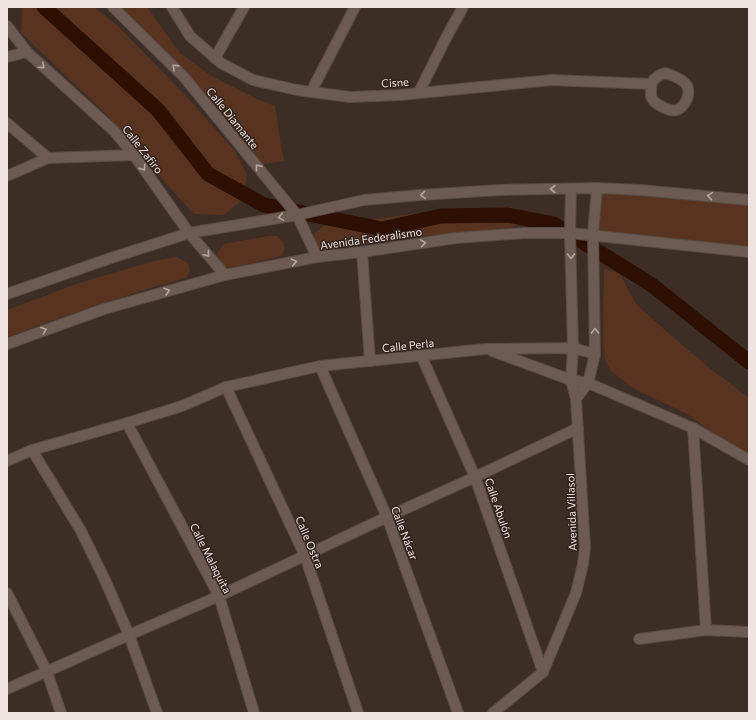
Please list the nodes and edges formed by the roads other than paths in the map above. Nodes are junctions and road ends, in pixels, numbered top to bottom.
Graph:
1 (113, 7) edge
2 (172, 7) edge
3 (244, 7) edge
4 (355, 7) edge
5 (463, 7) edge
6 (7, 26) edge
7 (27, 52) junction
8 (7, 57) edge
9 (215, 58) junction
10 (651, 84) dead end
11 (311, 92) junction
12 (419, 92) junction
13 (7, 123) edge
14 (134, 155) junction
15 (48, 158) junction
16 (7, 176) edge
17 (597, 188) junction
18 (571, 189) junction
19 (749, 200) edge
20 (297, 215) junction
21 (189, 233) junction
22 (570, 233) junction
23 (592, 234) junction
24 (362, 252) junction
25 (749, 252) edge
26 (317, 257) junction
27 (225, 275) junction
28 (7, 294) edge
29 (7, 344) edge
30 (573, 348) junction
31 (485, 349) junction
32 (595, 354) junction
33 (421, 355) junction
34 (370, 361) junction
35 (320, 366) junction
36 (571, 380) junction
37 (588, 383) junction
38 (226, 387) junction
39 (576, 399) junction
40 (127, 423) junction
41 (578, 428) junction
42 (693, 428) junction
43 (32, 450) junction
44 (749, 460) edge
45 (7, 462) edge
46 (475, 477) junction
47 (387, 517) junction
48 (305, 556) junction
49 (7, 593) edge
50 (219, 596) junction
51 (706, 630) junction
52 (749, 632) edge
53 (129, 635) junction
54 (639, 639) dead end
55 (47, 672) junction
56 (542, 672) junction
57 (7, 689) edge
58 (61, 713) edge
59 (157, 713) edge
60 (254, 713) edge
61 (358, 713) edge
62 (458, 713) edge
63 (493, 713) edge

20 -> 1 street, Calle Diamante
2 - 9 street, Cisne
3 - 9 street
4 - 11 street
5 - 12 street
6 - 7 street, Calle Zafiro
7 - 8 street
7 -> 14 street, Calle Zafiro
9 - 11 street, Cisne
10 - 12 street, Cisne
11 - 12 street, Cisne
13 - 15 street
14 - 15 street
14 -> 21 street, Calle Zafiro
15 - 16 street
17 - 18 street
19 -> 17 street
17 - 23 street
18 -> 20 street
18 - 22 street, Avenida Villasol
20 -> 21 street
20 - 26 street, Calle Diamante
21 -> 27 street, Calle Zafiro
21 - 28 street
22 - 23 street, Avenida Federalismo
24 -> 22 street, Avenida Federalismo
22 -> 30 street, Avenida Villasol
23 - 25 street, Avenida Federalismo
32 -> 23 street
24 - 26 street, Avenida Federalismo
24 - 34 street
27 -> 26 street, Avenida Federalismo
29 -> 27 street, Avenida Federalismo
30 - 31 street, Calle Perla
30 - 32 street, Calle Perla
30 - 36 street, Avenida Villasol
31 - 33 street, Calle Perla
31 - 36 street
32 - 37 street
33 - 34 street, Calle Perla
33 - 46 street, Calle Abulón
34 - 35 street, Calle Perla
35 - 38 street, Calle Perla
35 - 47 street, Calle Nácar
36 - 37 street
36 - 39 street, Avenida Villasol
37 - 39 street
37 - 42 street
38 - 40 street, Calle Perla
38 - 48 street, Calle Ostra
39 - 41 street, Avenida Villasol
40 - 43 street, Calle Perla
40 - 50 street, Calle Malaquita
41 - 46 street
41 - 56 street, Avenida Villasol
42 - 44 street
42 - 51 street
43 - 45 street, Calle Perla
43 - 53 street
46 - 47 street
46 - 56 street, Calle Abulón
47 - 48 street
47 - 62 street, Calle Nácar
48 - 50 street
48 - 61 street, Calle Ostra
49 - 55 street
50 - 53 street
50 - 60 street, Calle Malaquita
51 - 52 street
51 - 54 street
53 - 55 street
53 - 59 street
55 - 57 street
55 - 58 street
56 - 63 street, Avenida Villasol

